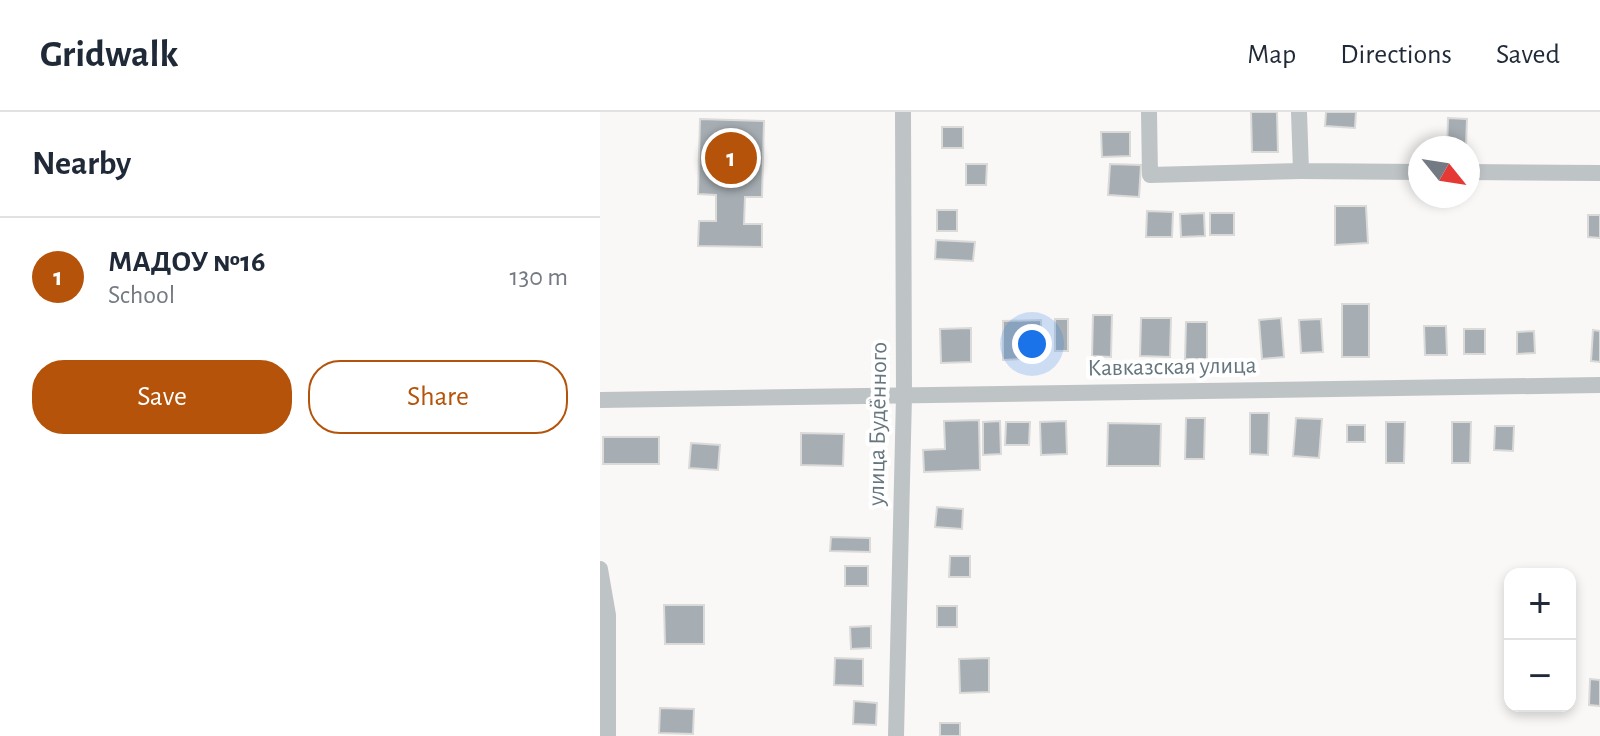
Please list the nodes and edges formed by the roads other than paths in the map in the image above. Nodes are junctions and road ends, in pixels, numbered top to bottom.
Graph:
1 (903, 112) edge
2 (1149, 112) edge
3 (1299, 112) edge
4 (1301, 171) junction
5 (1408, 172) edge
6 (1480, 172) edge
7 (1600, 173) edge
8 (1600, 385) edge
9 (904, 396) junction
10 (600, 400) edge
11 (600, 569) edge
12 (608, 736) edge
13 (896, 736) edge

1 - 9 street, улица Будённого
2 - 4 street
3 - 4 street
4 - 5 street
6 - 7 street
8 - 9 street, Кавказская улица
9 - 10 street, Кавказская улица
9 - 13 street, улица Будённого
11 - 12 street

